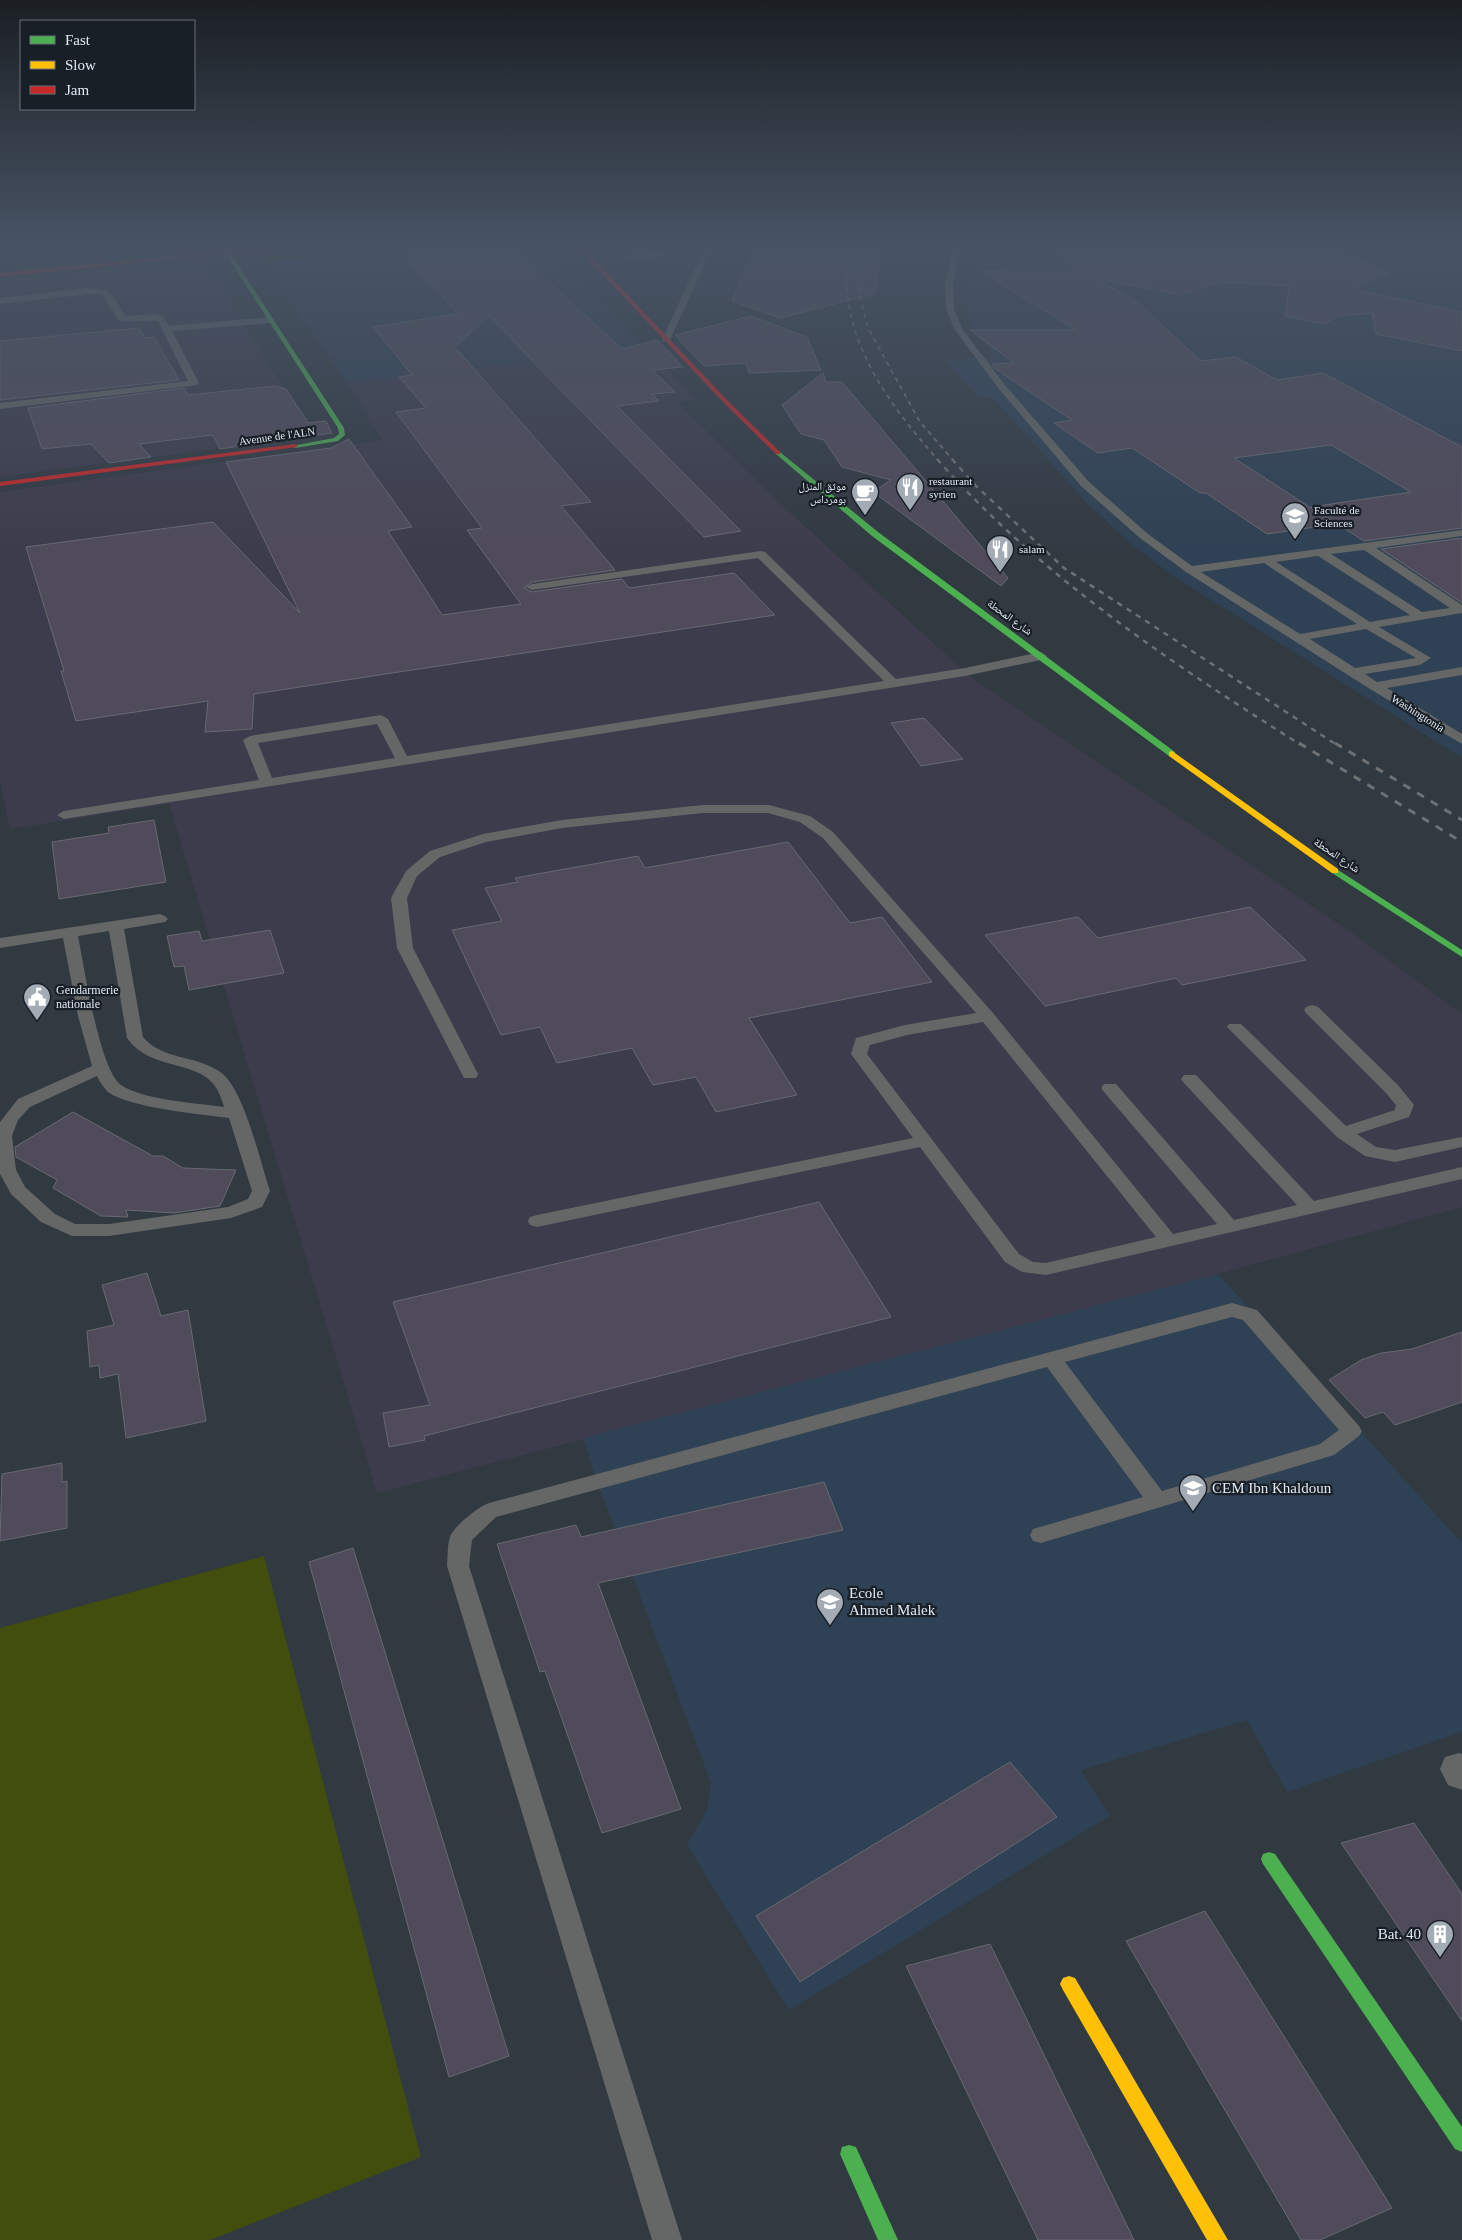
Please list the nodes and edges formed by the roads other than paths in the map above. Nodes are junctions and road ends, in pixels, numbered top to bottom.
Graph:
1 (175, 347) edge
2 (287, 347) edge
3 (672, 347) edge
4 (971, 347) edge
5 (0, 406) edge
6 (0, 484) edge
7 (1462, 533) edge
8 (1366, 546) junction
9 (1320, 552) junction
10 (1266, 560) junction
11 (1190, 570) junction
12 (532, 587) dead end
13 (1461, 609) edge
14 (1420, 616) junction
15 (1366, 625) junction
16 (1297, 638) junction
17 (1041, 656) junction
18 (1462, 670) edge
19 (1353, 672) junction
20 (893, 683) junction
21 (1374, 686) junction
22 (1462, 740) edge
23 (402, 761) junction
24 (267, 783) junction
25 (64, 815) dead end
26 (160, 919) dead end
27 (116, 926) junction
28 (70, 932) junction
29 (0, 943) edge
30 (1462, 954) edge
31 (1312, 1010) dead end
32 (987, 1016) junction
33 (1235, 1027) dead end
34 (101, 1068) junction
35 (470, 1074) dead end
36 (1190, 1079) dead end
37 (1110, 1088) dead end
38 (236, 1114) junction
39 (1343, 1132) junction
40 (925, 1141) junction
41 (1462, 1142) edge
42 (1462, 1173) edge
43 (1309, 1207) junction
44 (537, 1221) dead end
45 (1229, 1226) junction
46 (1169, 1241) junction
47 (1052, 1359) junction
48 (1157, 1500) junction
49 (1041, 1535) dead end
50 (1269, 1859) dead end
51 (1069, 1984) dead end
52 (1462, 2143) edge
53 (849, 2154) dead end
54 (667, 2240) edge
55 (888, 2240) edge
56 (1218, 2240) edge

1 - 5 lane
2 - 6 main road, Avenue de l'ALN
3 - 17 main road, شارع المحطة
4 - 11 lane, Washingtonia
7 - 8 lane
8 - 9 lane
8 - 13 lane
9 - 10 lane
9 - 14 lane
10 - 11 lane
10 - 15 lane
11 - 16 lane, Washingtonia
12 - 20 lane
13 - 14 lane
14 - 15 lane
15 - 16 lane
15 - 19 lane
16 - 19 lane, Washingtonia
17 - 20 lane
17 - 30 main road, شارع المحطة
18 - 21 lane
19 - 21 lane, Washingtonia
20 - 23 lane
21 - 22 lane, Washingtonia
23 - 24 lane
23 - 24 lane
24 - 25 lane
26 - 27 lane
27 - 28 lane
27 - 38 lane
28 - 29 lane
28 - 34 lane
31 - 39 lane
32 - 35 lane
32 - 40 lane
32 - 46 lane
33 - 39 lane
34 - 38 lane
34 - 38 lane
36 - 43 lane
37 - 45 lane
39 - 41 lane
40 - 44 lane
40 - 46 lane
42 - 43 lane
43 - 45 lane
45 - 46 lane
47 - 48 lane
47 - 48 lane
47 - 54 lane
48 - 49 lane
50 - 52 main road
51 - 56 main road
53 - 55 main road

